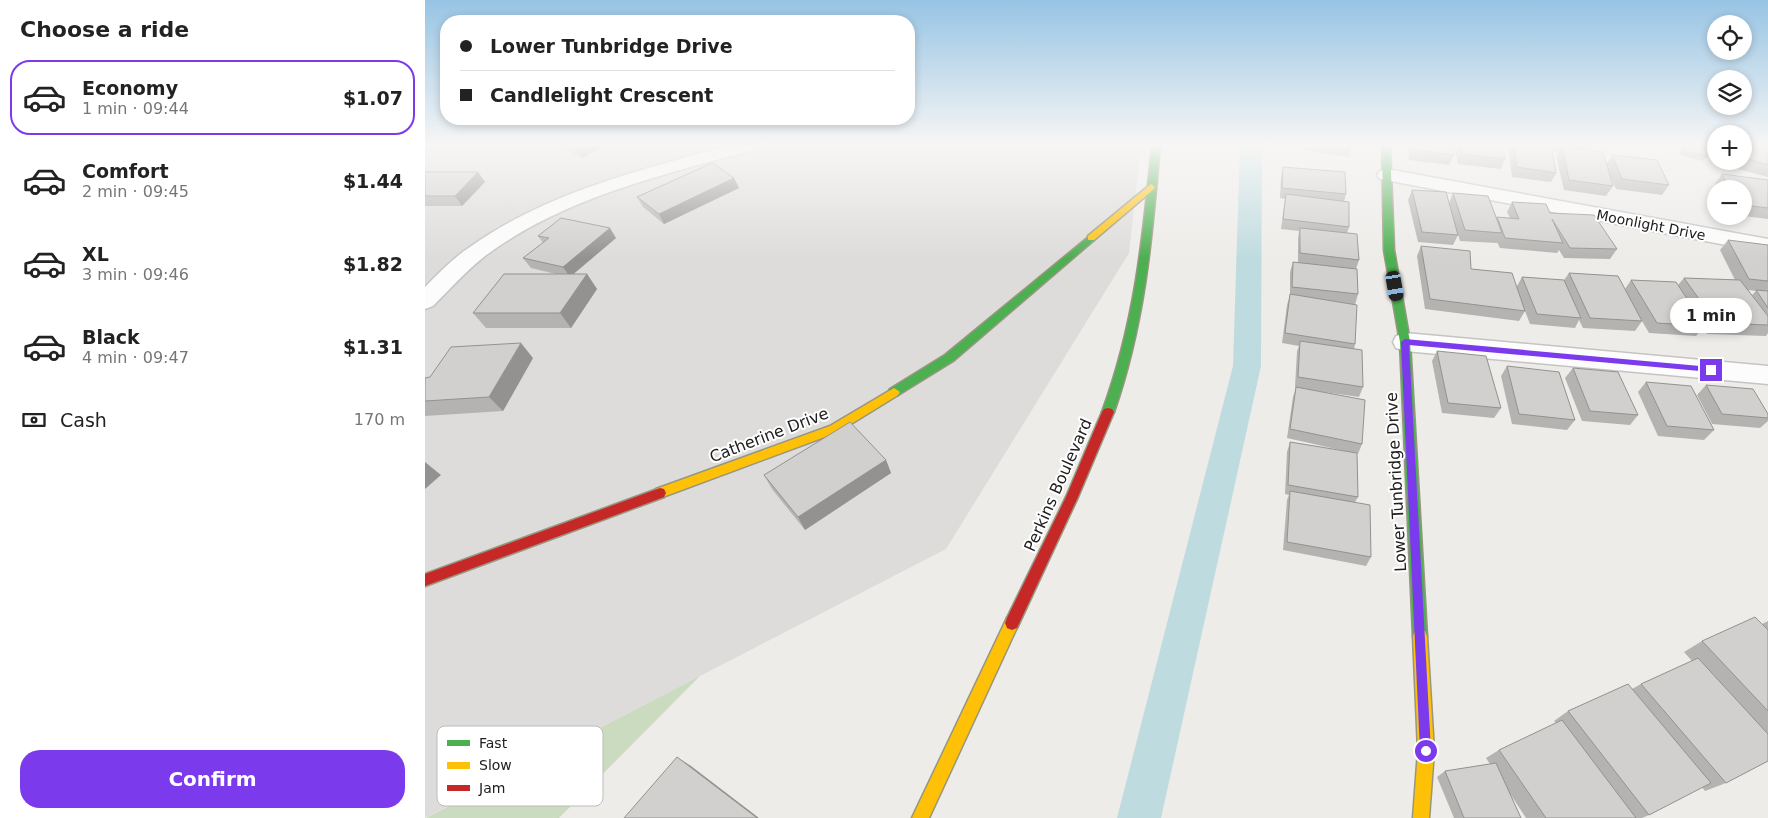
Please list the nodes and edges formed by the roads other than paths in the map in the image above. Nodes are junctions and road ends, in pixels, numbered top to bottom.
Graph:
1 (616, 183) edge
2 (1151, 183) edge
3 (1387, 183) edge
4 (1436, 183) edge
5 (1151, 187) junction
6 (1768, 246) edge
7 (425, 301) edge
8 (1405, 342) junction
9 (1768, 375) edge
10 (425, 580) edge
11 (920, 818) edge
12 (1421, 818) edge

1 - 7 street
2 - 5 street, Perkins Boulevard
3 - 8 street, Lower Tunbridge Drive
4 - 6 street, Moonlight Drive
5 - 10 street, Catherine Drive
5 - 11 street, Perkins Boulevard
8 - 9 street
8 - 12 street, Lower Tunbridge Drive

